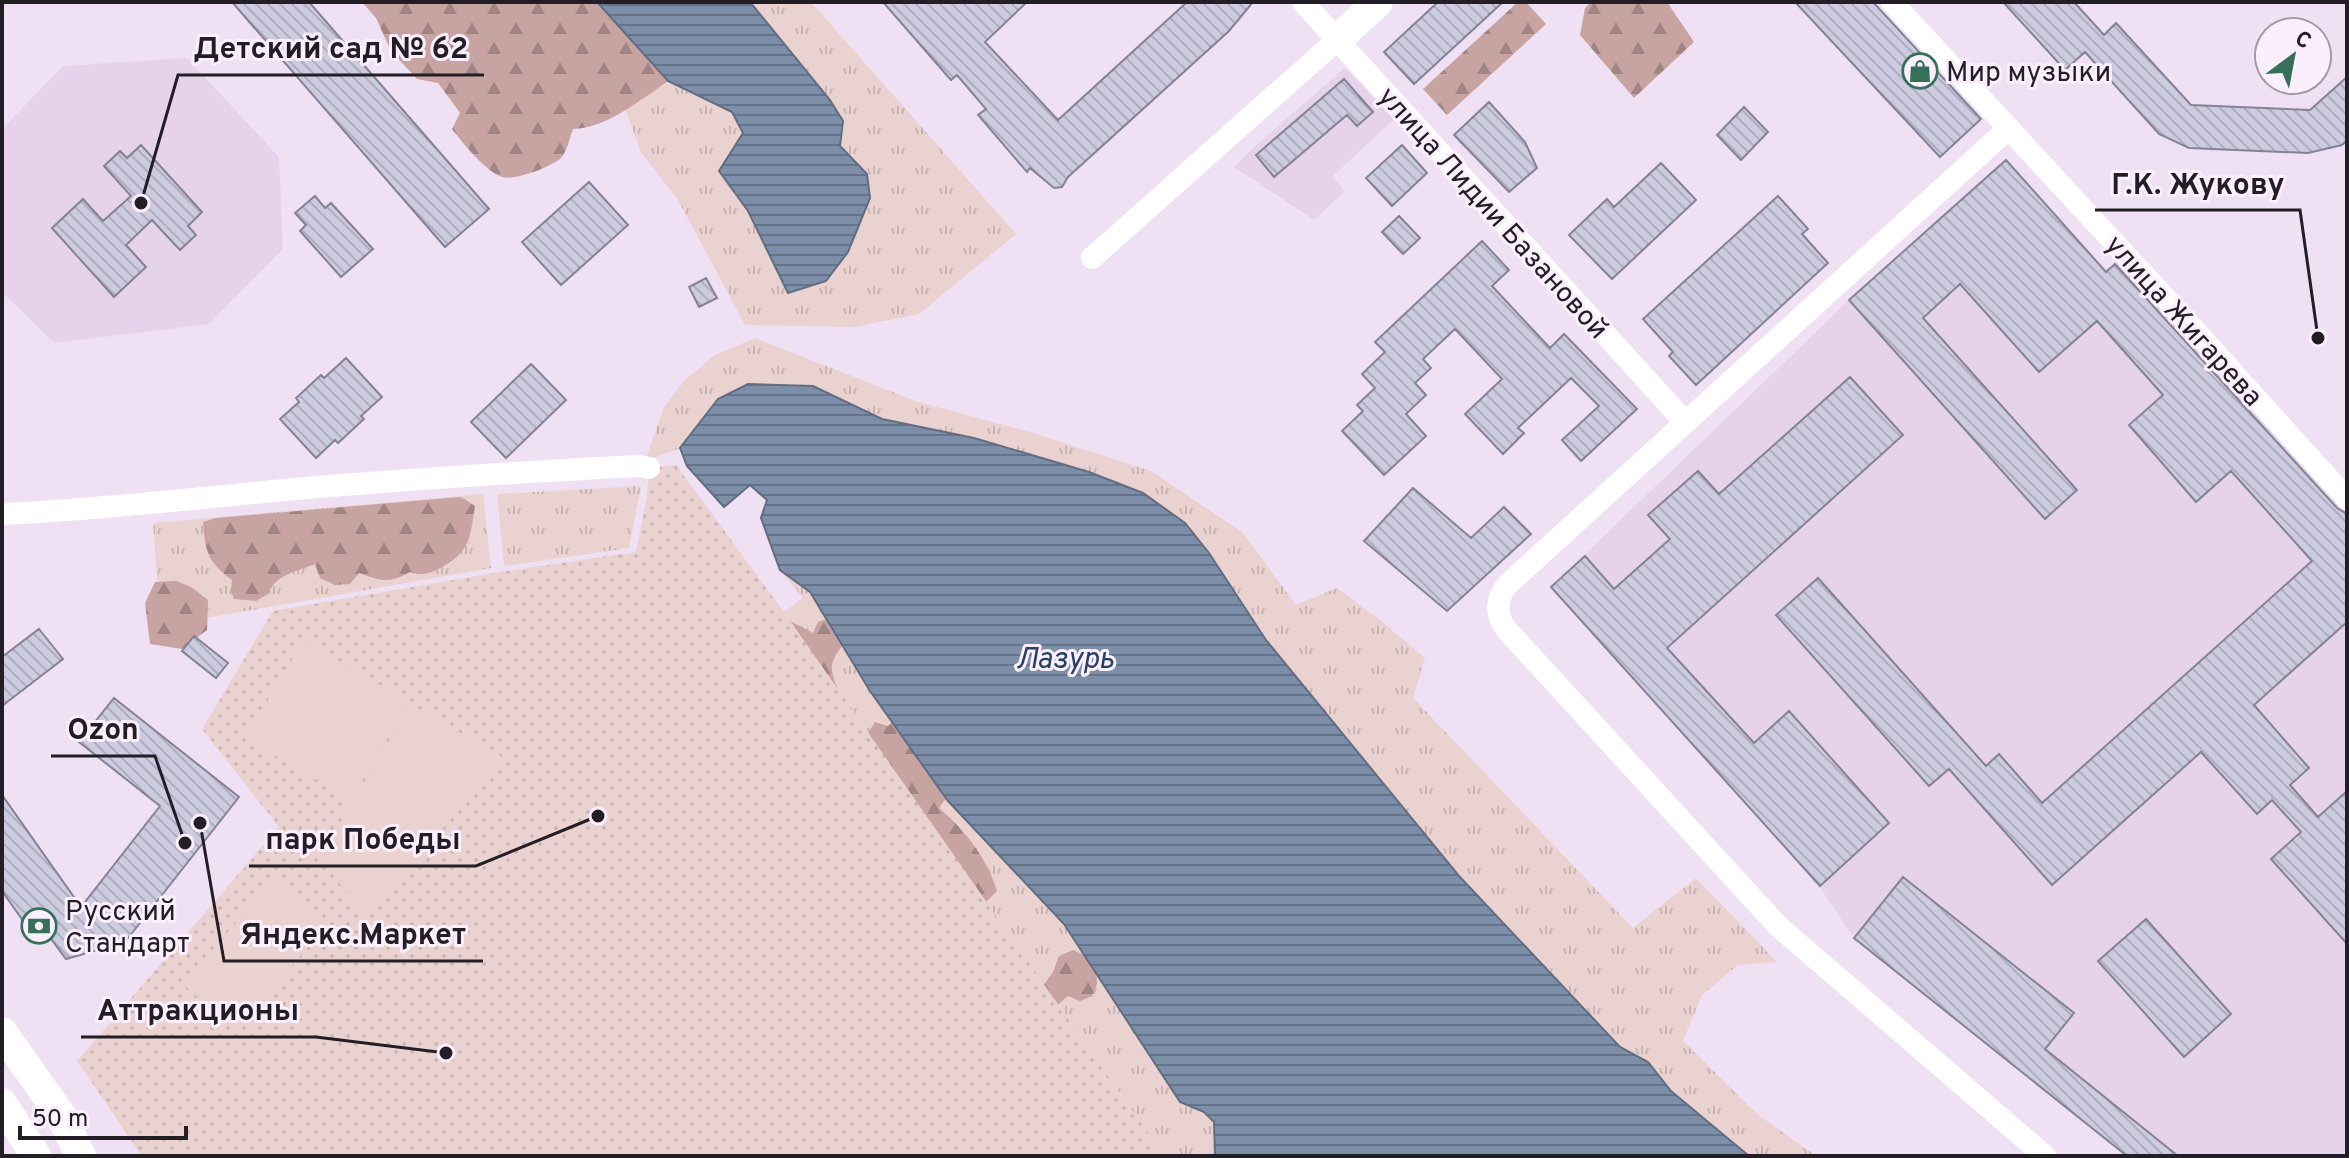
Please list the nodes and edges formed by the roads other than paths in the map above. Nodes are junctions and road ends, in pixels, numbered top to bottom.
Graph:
1 (1303, 2) edge
2 (1378, 2) edge
3 (1892, 2) edge
4 (1337, 40) junction
5 (2009, 128) junction
6 (1092, 258) dead end
7 (1685, 422) junction
8 (649, 468) dead end
9 (2347, 499) edge
10 (2, 514) edge
11 (7, 1048) edge
12 (2, 1103) edge
13 (36, 1156) edge
14 (81, 1156) edge
15 (2045, 1156) edge

1 - 4 street, улица Лидии Базановой
2 - 4 main road
3 - 5 street, улица Жигарева
4 - 6 street
4 - 7 street, улица Лидии Базановой
5 - 7 street
5 - 9 street, улица Жигарева
7 - 15 street
8 - 10 street
11 - 14 main road
12 - 13 main road

